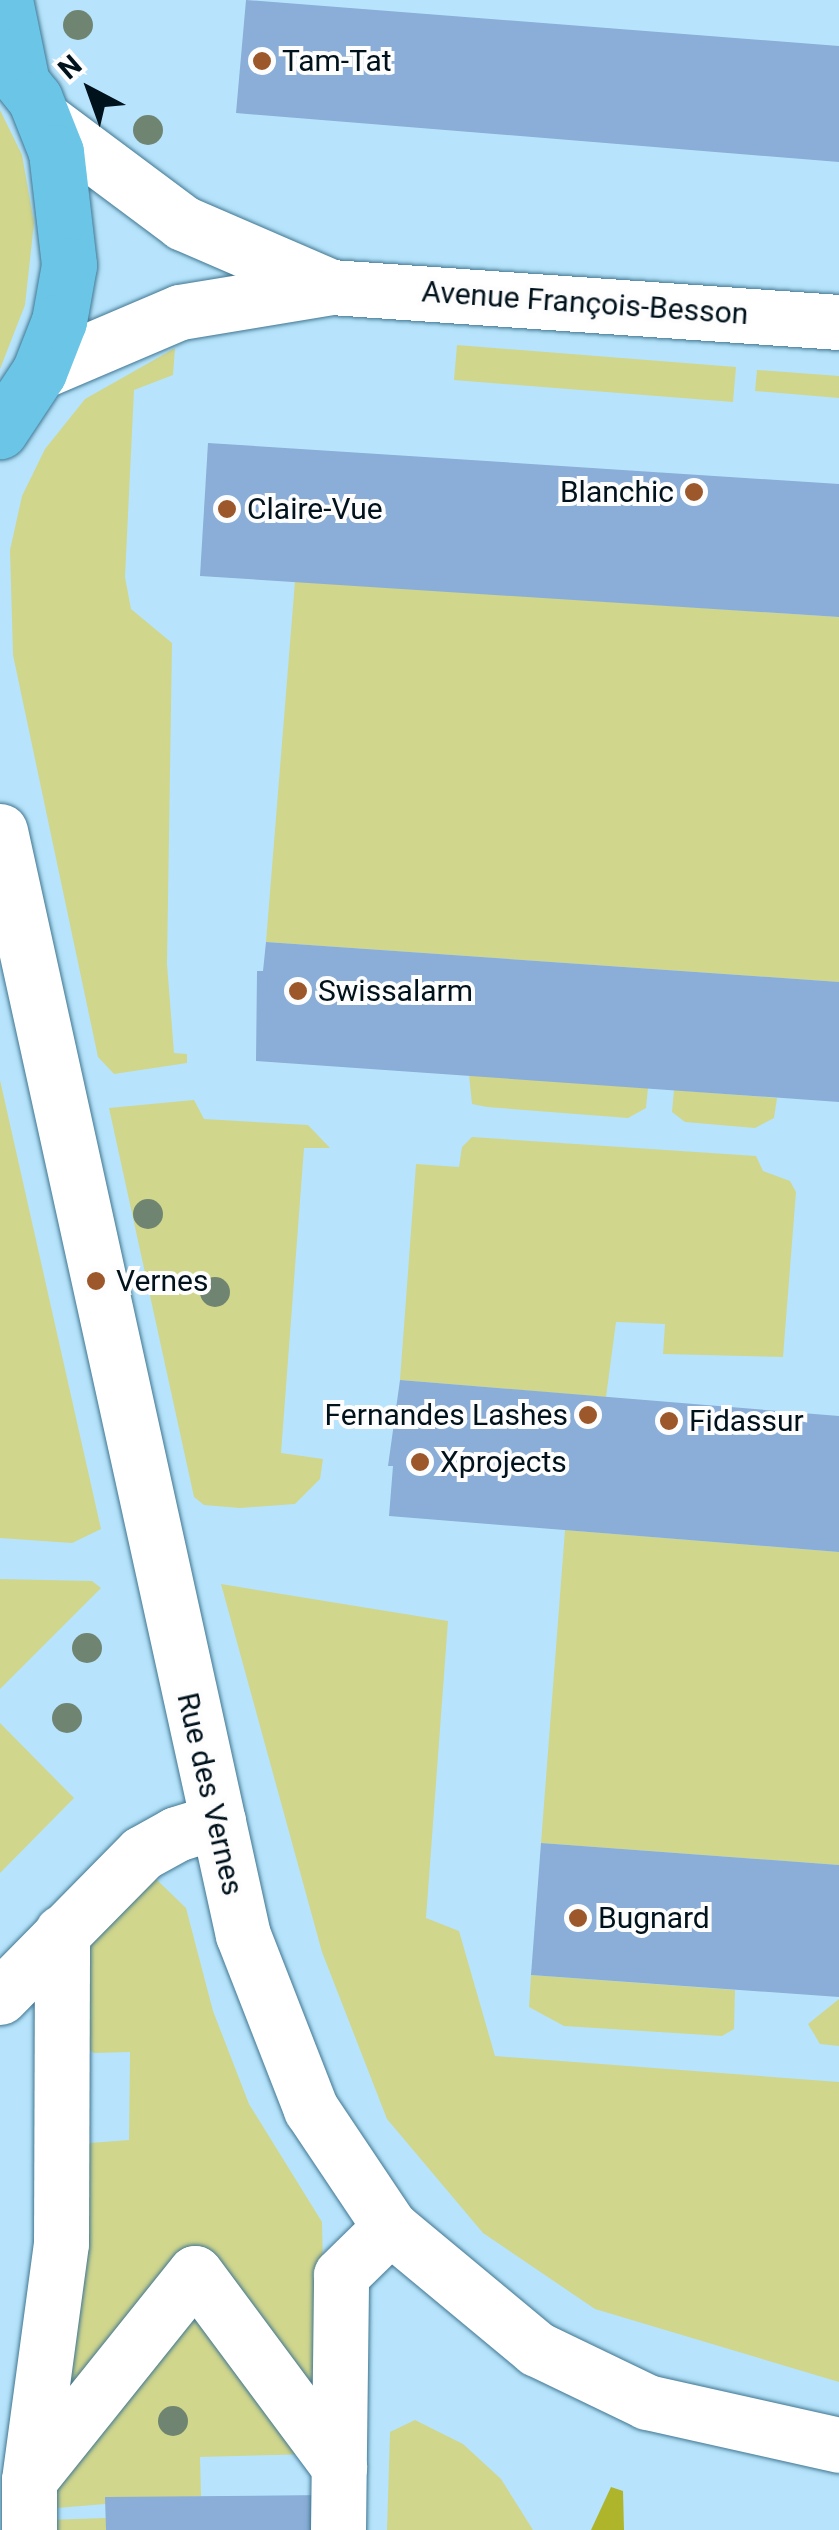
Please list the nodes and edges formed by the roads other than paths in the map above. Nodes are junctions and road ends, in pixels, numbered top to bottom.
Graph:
1 (5, 0) edge
2 (22, 84) edge
3 (332, 287) junction
4 (839, 322) edge
5 (39, 372) junction
6 (2, 435) edge
7 (0, 831) edge
8 (218, 1822) junction
9 (62, 1932) junction
10 (0, 1997) edge
11 (390, 2227) junction
12 (839, 2445) edge
13 (339, 2466) junction
14 (29, 2505) edge
15 (338, 2530) edge

1 - 2 main road
2 - 3 street, Avenue François-Besson
2 - 5 main road
3 - 4 street, Avenue François-Besson
3 - 5 street, Avenue François-Besson
5 - 6 main road
7 - 8 street, Rue des Vernes
8 - 9 street
8 - 11 street, Rue des Vernes
9 - 10 street
9 - 14 street
11 - 12 street, Rue des Vernes
11 - 13 street
13 - 14 street
13 - 15 street

